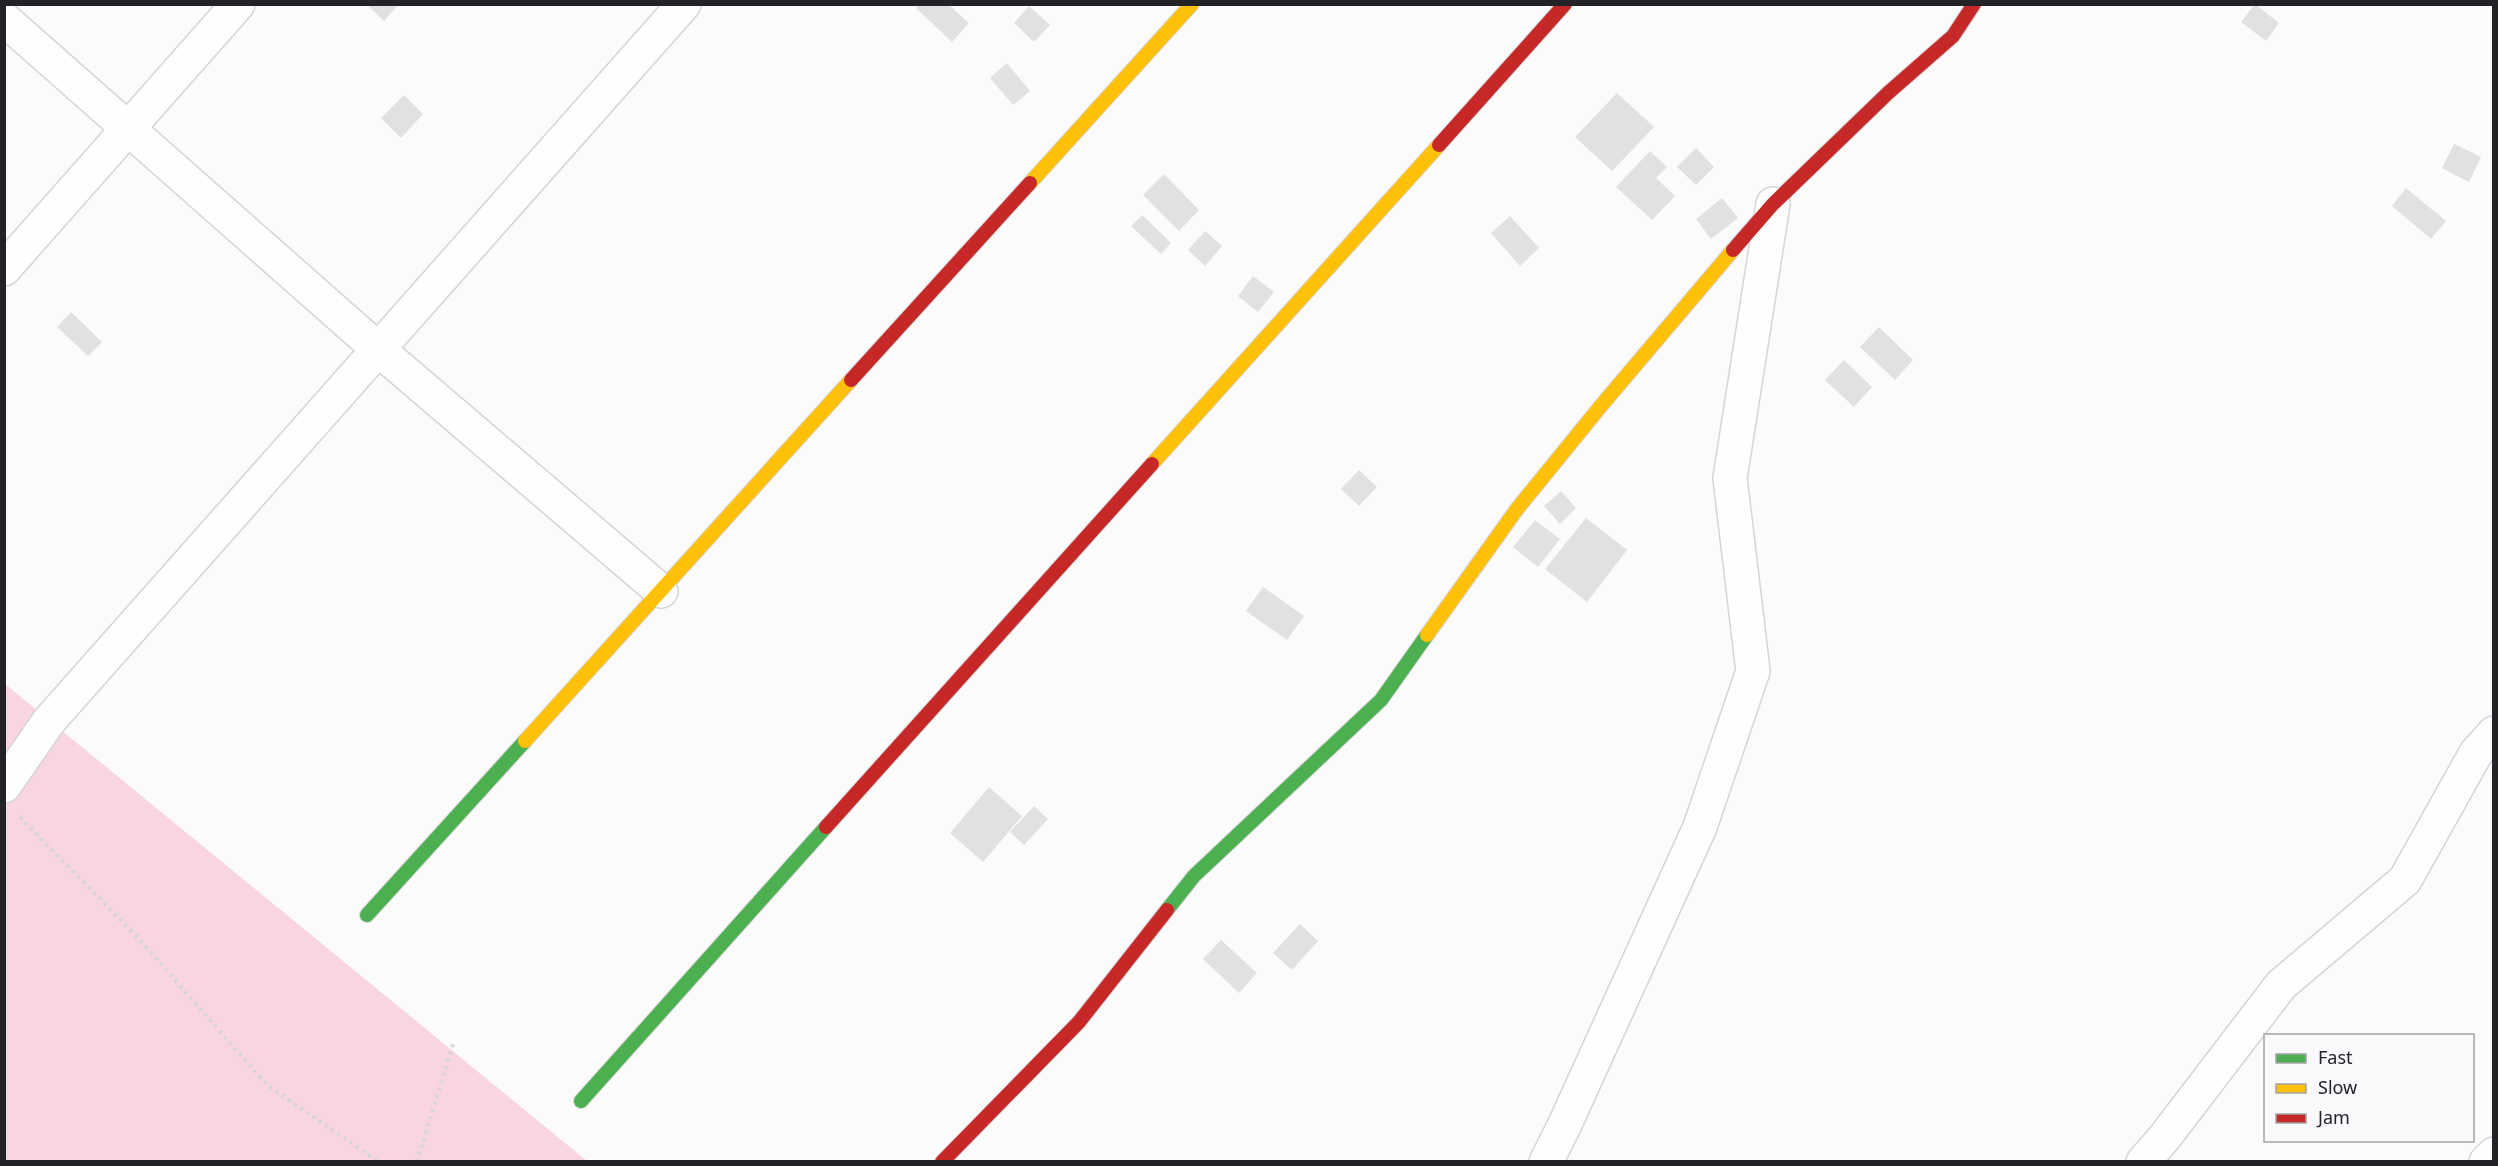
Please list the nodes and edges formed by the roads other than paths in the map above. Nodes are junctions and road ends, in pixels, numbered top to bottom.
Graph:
1 (238, 4) edge
2 (684, 4) edge
3 (1192, 4) edge
4 (1565, 4) edge
5 (1974, 4) edge
6 (4, 19) edge
7 (128, 130) junction
8 (1773, 204) junction
9 (4, 269) edge
10 (379, 350) junction
11 (661, 591) junction
12 (2493, 733) edge
13 (9, 798) edge
14 (367, 915) dead end
15 (581, 1101) dead end
16 (2493, 1154) edge
17 (942, 1161) edge
18 (1546, 1161) edge
19 (2143, 1161) edge
20 (2486, 1161) edge

1 - 7 street
2 - 10 street
3 - 11 street
4 - 15 street
5 - 8 street
6 - 7 street
7 - 9 street
7 - 10 street
8 - 17 street
8 - 18 street
10 - 11 street
10 - 13 street
11 - 14 street
12 - 19 street
16 - 20 street

